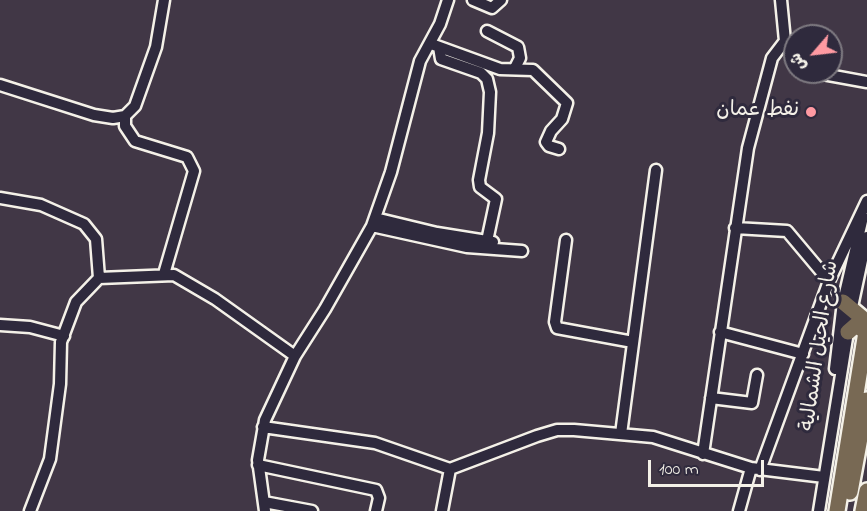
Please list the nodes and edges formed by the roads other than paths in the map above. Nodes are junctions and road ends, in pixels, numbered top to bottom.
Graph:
1 (164, 0) edge
2 (448, 0) edge
3 (474, 0) edge
4 (501, 0) edge
5 (781, 0) edge
6 (783, 24) edge
7 (487, 31) dead end
8 (783, 43) edge
9 (434, 45) junction
10 (515, 68) junction
11 (843, 78) edge
12 (867, 82) edge
13 (0, 85) edge
14 (125, 116) junction
15 (560, 149) dead end
16 (656, 170) dead end
17 (0, 198) edge
18 (867, 201) edge
19 (374, 222) junction
20 (735, 228) junction
21 (863, 235) edge
22 (566, 240) dead end
23 (487, 241) junction
24 (164, 274) junction
25 (99, 278) junction
26 (829, 281) junction
27 (823, 299) junction
28 (848, 305) junction
29 (0, 325) edge
30 (720, 332) junction
31 (866, 332) edge
32 (848, 333) junction
33 (64, 336) junction
34 (633, 342) junction
35 (803, 354) junction
36 (295, 356) junction
37 (757, 375) dead end
38 (711, 398) junction
39 (867, 400) edge
40 (263, 427) junction
41 (621, 434) junction
42 (703, 454) junction
43 (826, 462) junction
44 (258, 465) junction
45 (755, 469) junction
46 (450, 470) junction
47 (824, 477) junction
48 (867, 491) edge
49 (264, 506) edge
50 (30, 511) edge
51 (312, 511) edge
52 (376, 511) edge
53 (442, 511) edge
54 (739, 511) edge
55 (819, 511) edge
56 (837, 511) edge
57 (846, 511) edge
58 (863, 511) edge

1 - 14 street
2 - 9 street
3 - 4 street
5 - 6 street
7 - 10 street
8 - 20 street
9 - 10 street
9 - 19 street
9 - 23 street
10 - 15 street
11 - 12 street
13 - 14 street
14 - 24 street
16 - 34 street
17 - 25 street
18 - 21 street, شارع الحيل الشمالية
18 - 26 street
19 - 23 street
19 - 23 street
19 - 36 street
20 - 26 street
20 - 30 street
21 - 28 street, شارع الحيل الشمالية
22 - 34 street
24 - 25 street
24 - 36 street
25 - 33 street
26 - 27 street
27 - 28 street
27 - 35 street
28 - 31 highway
28 - 32 street, شارع الحيل الشمالية
28 - 43 street, شارع الحيل الشمالية
29 - 33 street
30 - 35 street
30 - 38 street
31 - 32 highway
31 - 56 highway
32 - 43 street, شارع الحيل الشمالية
33 - 50 street
34 - 41 street
35 - 45 street
36 - 40 street
37 - 38 street
38 - 42 street
39 - 57 highway
40 - 44 street
40 - 46 street
41 - 42 street
41 - 46 street
42 - 45 street
43 - 47 street, شارع الحيل الشمالية
44 - 49 street
44 - 52 street
45 - 47 street
45 - 54 street
46 - 53 street
47 - 55 street, شارع الحيل الشمالية
48 - 58 highway
49 - 51 street

